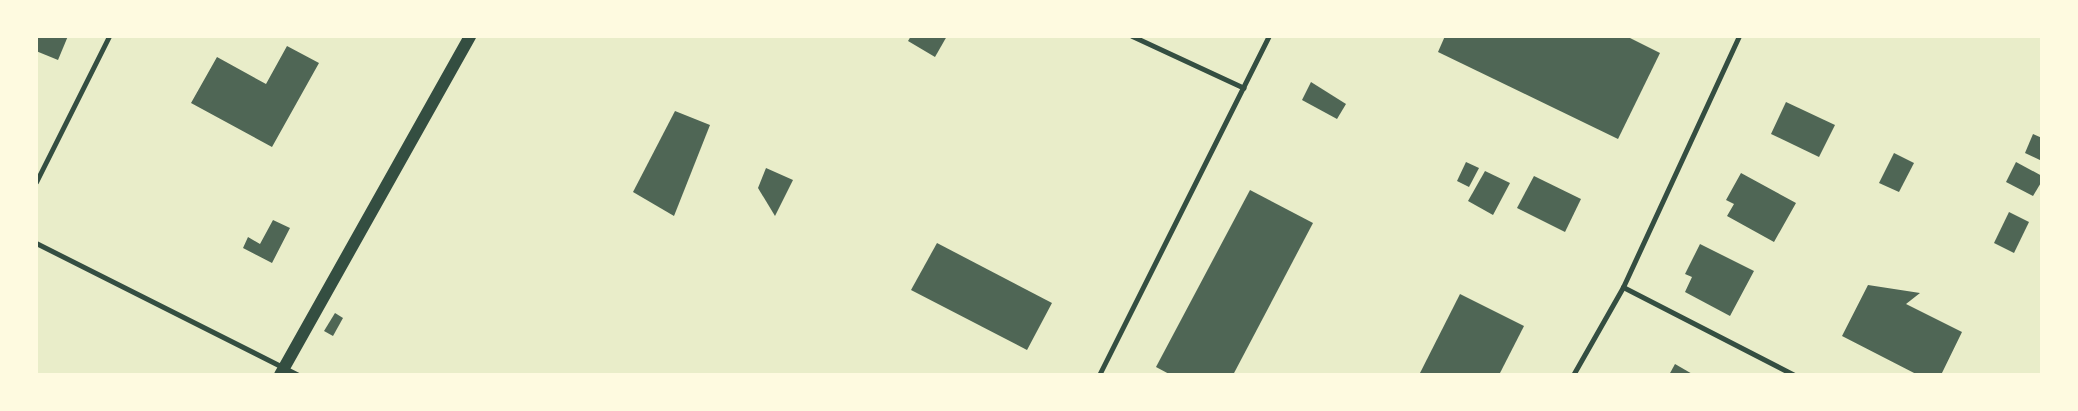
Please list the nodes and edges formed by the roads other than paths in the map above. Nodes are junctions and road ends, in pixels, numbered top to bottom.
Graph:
1 (109, 36) edge
2 (470, 36) edge
3 (1132, 36) edge
4 (1269, 36) edge
5 (1739, 36) edge
6 (1244, 88) junction
7 (36, 182) edge
8 (36, 243) edge
9 (1623, 287) junction
10 (282, 371) edge
11 (298, 375) edge
12 (1099, 375) edge
13 (1573, 375) edge
14 (1794, 375) edge

1 - 7 street
2 - 10 main road
3 - 6 street
4 - 6 street
5 - 9 street
6 - 12 street
8 - 10 street
9 - 13 street
9 - 14 street
10 - 11 street

